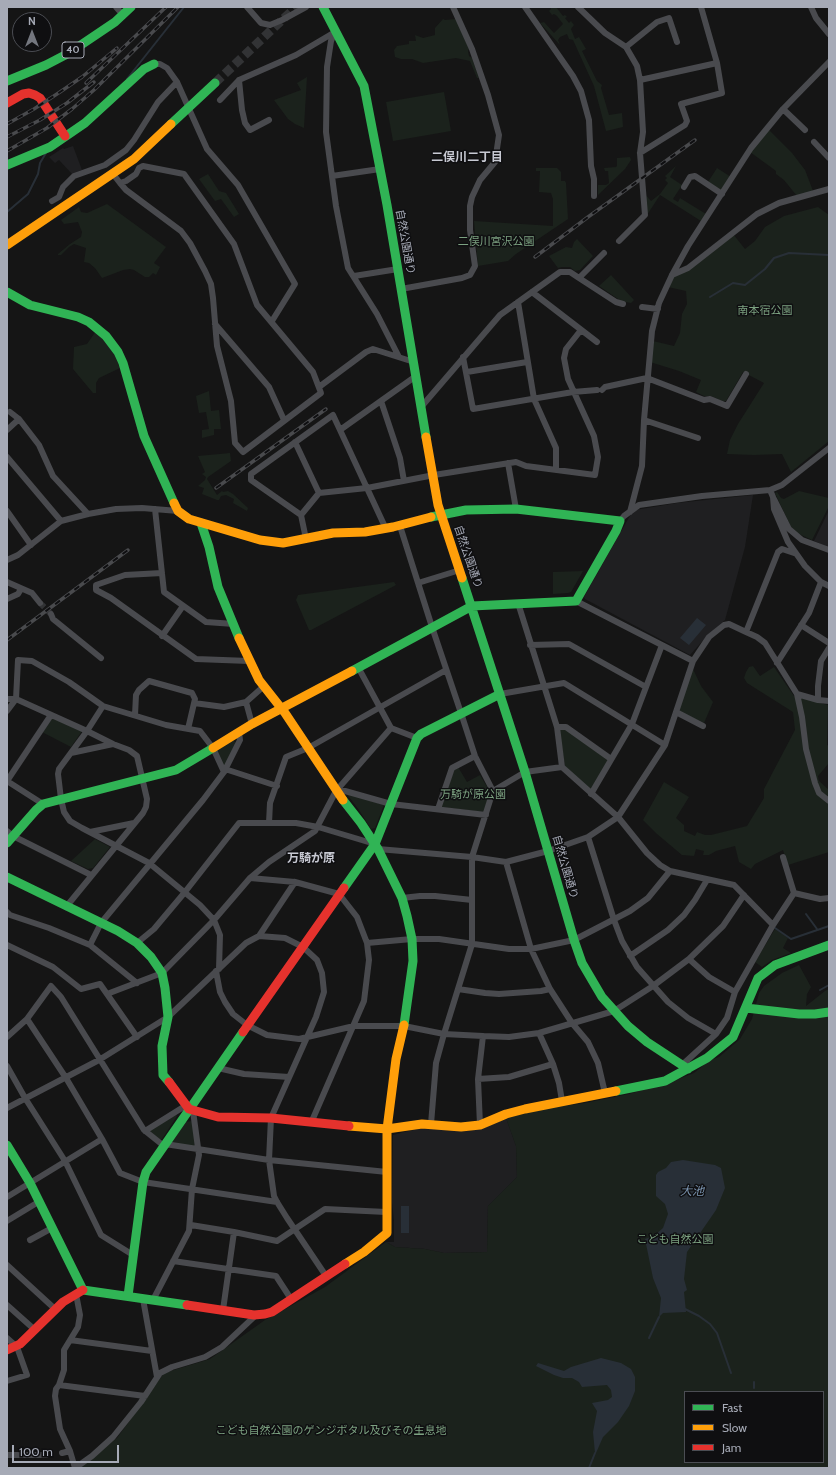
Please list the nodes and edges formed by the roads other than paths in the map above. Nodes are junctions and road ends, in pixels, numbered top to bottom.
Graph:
1 (116, 7) edge
2 (131, 7) edge
3 (247, 7) edge
4 (306, 7) edge
5 (323, 7) edge
6 (453, 7) edge
7 (525, 7) edge
8 (578, 7) edge
9 (701, 7) edge
10 (811, 7) edge
11 (122, 15) junction
12 (335, 32) junction
13 (829, 34) edge
14 (677, 42) dead end
15 (626, 47) junction
16 (717, 63) junction
17 (154, 64) joint
18 (828, 65) edge
19 (239, 80) junction
20 (640, 80) junction
21 (7, 81) edge
22 (177, 82) junction
23 (215, 83) tunnel mouth
24 (220, 100) dead end
25 (7, 103) edge
26 (189, 109) junction
27 (783, 109) junction
28 (269, 120) dead end
29 (805, 130) dead end
30 (65, 136) junction
31 (814, 142) dead end
32 (126, 150) junction
33 (640, 155) junction
34 (36, 156) dead end
35 (829, 158) edge
36 (134, 159) junction
37 (7, 165) edge
38 (7, 169) edge
39 (380, 169) junction
40 (113, 174) junction
41 (332, 176) junction
42 (120, 182) junction
43 (684, 187) dead end
44 (829, 189) edge
45 (722, 194) junction
46 (594, 196) dead end
47 (52, 201) dead end
48 (619, 241) dead end
49 (7, 245) edge
50 (604, 253) dead end
51 (398, 269) junction
52 (672, 275) junction
53 (354, 276) junction
54 (579, 278) junction
55 (401, 289) junction
56 (7, 292) edge
57 (532, 292) junction
58 (518, 302) junction
59 (623, 304) dead end
60 (642, 307) dead end
61 (658, 309) junction
62 (272, 321) junction
63 (215, 324) junction
64 (581, 330) junction
65 (597, 342) dead end
66 (399, 357) junction
67 (463, 357) junction
68 (414, 362) junction
69 (528, 362) junction
70 (466, 372) junction
71 (746, 374) dead end
72 (416, 376) junction
73 (648, 378) junction
74 (319, 387) junction
75 (573, 392) junction
76 (534, 399) junction
77 (381, 401) junction
78 (422, 406) junction
79 (10, 412) dead end
80 (19, 419) junction
81 (284, 420) junction
82 (644, 420) junction
83 (7, 430) edge
84 (340, 430) junction
85 (698, 438) dead end
86 (296, 442) junction
87 (829, 448) edge
88 (7, 457) edge
89 (508, 463) junction
90 (556, 470) junction
91 (434, 475) junction
92 (404, 481) junction
93 (367, 488) junction
94 (770, 490) junction
95 (319, 493) junction
96 (773, 497) junction
97 (155, 509) junction
98 (516, 509) junction
99 (7, 511) edge
100 (178, 511) junction
101 (630, 512) junction
102 (88, 514) junction
103 (441, 514) junction
104 (301, 515) junction
105 (61, 521) junction
106 (620, 522) junction
107 (201, 523) junction
108 (400, 526) junction
109 (386, 529) junction
110 (306, 539) junction
111 (31, 545) junction
112 (829, 550) edge
113 (794, 553) junction
114 (7, 560) edge
115 (460, 570) junction
116 (162, 573) junction
117 (7, 582) edge
118 (821, 582) junction
119 (418, 583) junction
120 (829, 586) edge
121 (22, 589) junction
122 (7, 599) edge
123 (576, 601) junction
124 (40, 603) tunnel mouth
125 (518, 603) junction
126 (183, 606) junction
127 (472, 606) junction
128 (51, 614) tunnel mouth
129 (234, 624) junction
130 (801, 625) junction
131 (432, 627) junction
132 (746, 632) junction
133 (162, 636) junction
134 (829, 643) edge
135 (530, 645) junction
136 (662, 645) junction
137 (829, 648) edge
138 (101, 658) dead end
139 (249, 660) junction
140 (693, 661) junction
141 (777, 663) junction
142 (358, 667) junction
143 (446, 670) junction
144 (543, 685) junction
145 (264, 686) junction
146 (646, 687) junction
147 (500, 694) junction
148 (797, 694) junction
149 (7, 699) edge
150 (16, 699) junction
151 (818, 700) junction
152 (829, 701) edge
153 (246, 702) junction
154 (194, 703) junction
155 (103, 706) junction
156 (380, 708) junction
157 (282, 709) junction
158 (7, 711) edge
159 (676, 712) junction
160 (461, 713) junction
161 (135, 714) junction
162 (51, 715) junction
163 (252, 724) junction
164 (632, 724) junction
165 (703, 726) dead end
166 (557, 727) junction
167 (391, 728) junction
168 (188, 729) junction
169 (87, 731) junction
170 (239, 732) junction
171 (417, 738) junction
172 (113, 744) junction
173 (665, 745) junction
174 (213, 748) junction
175 (308, 748) junction
176 (71, 753) junction
177 (474, 756) junction
178 (611, 759) junction
179 (562, 767) junction
180 (225, 770) junction
181 (525, 772) junction
182 (143, 778) junction
183 (7, 781) edge
184 (277, 786) junction
185 (337, 790) junction
186 (493, 791) junction
187 (591, 794) junction
188 (61, 798) junction
189 (829, 801) edge
190 (43, 804) junction
191 (391, 804) junction
192 (438, 809) junction
193 (486, 815) junction
194 (618, 817) junction
195 (134, 823) junction
196 (269, 823) junction
197 (318, 827) junction
198 (90, 832) junction
199 (10, 833) edge
200 (588, 837) junction
201 (7, 843) edge
202 (115, 845) junction
203 (377, 846) junction
204 (548, 851) junction
205 (472, 857) junction
206 (783, 857) dead end
207 (506, 862) junction
208 (149, 863) junction
209 (670, 871) junction
210 (91, 875) junction
211 (7, 877) edge
212 (250, 878) junction
213 (707, 880) junction
214 (295, 882) junction
215 (185, 892) junction
216 (794, 893) junction
217 (340, 894) junction
218 (744, 895) junction
219 (402, 898) junction
220 (829, 898) edge
221 (472, 900) junction
222 (66, 907) junction
223 (8, 914) edge
224 (214, 920) junction
225 (614, 920) junction
226 (7, 922) edge
227 (101, 923) junction
228 (773, 925) junction
229 (260, 936) junction
230 (412, 939) junction
231 (574, 940) junction
232 (137, 943) junction
233 (367, 943) junction
234 (472, 944) junction
235 (7, 945) edge
236 (90, 945) junction
237 (829, 945) edge
238 (303, 947) junction
239 (531, 949) junction
240 (630, 956) junction
241 (689, 959) junction
242 (217, 970) junction
243 (162, 973) junction
244 (136, 983) junction
245 (653, 986) junction
246 (458, 988) junction
247 (550, 989) junction
248 (735, 992) junction
249 (107, 994) junction
250 (746, 1008) junction
251 (614, 1011) junction
252 (829, 1012) edge
253 (168, 1017) junction
254 (27, 1019) junction
255 (572, 1023) junction
256 (247, 1025) junction
257 (354, 1026) junction
258 (404, 1026) junction
259 (539, 1033) junction
260 (444, 1034) junction
261 (716, 1034) junction
262 (483, 1036) junction
263 (7, 1037) edge
264 (137, 1037) junction
265 (306, 1037) junction
266 (99, 1060) junction
267 (553, 1064) junction
268 (7, 1066) edge
269 (685, 1067) junction
270 (218, 1068) junction
271 (289, 1077) junction
272 (66, 1078) junction
273 (478, 1079) junction
274 (605, 1094) junction
275 (25, 1098) junction
276 (562, 1101) junction
277 (7, 1108) edge
278 (189, 1109) junction
279 (271, 1118) junction
280 (311, 1124) junction
281 (432, 1124) junction
282 (480, 1125) junction
283 (388, 1129) junction
284 (145, 1131) junction
285 (102, 1139) junction
286 (165, 1145) junction
287 (7, 1146) edge
288 (199, 1149) junction
289 (268, 1160) junction
290 (66, 1161) junction
291 (387, 1172) junction
292 (143, 1182) junction
293 (30, 1183) junction
294 (192, 1189) junction
295 (7, 1197) edge
296 (40, 1202) junction
297 (277, 1202) junction
298 (386, 1212) junction
299 (7, 1221) edge
300 (191, 1225) junction
301 (52, 1228) junction
302 (294, 1229) junction
303 (234, 1232) junction
304 (30, 1240) dead end
305 (133, 1255) junction
306 (173, 1261) junction
307 (7, 1265) edge
308 (229, 1269) junction
309 (326, 1276) junction
310 (79, 1292) junction
311 (128, 1296) junction
312 (148, 1299) junction
313 (291, 1299) junction
314 (7, 1305) edge
315 (55, 1309) junction
316 (223, 1310) junction
317 (256, 1315) junction
318 (35, 1330) junction
319 (7, 1338) edge
320 (70, 1340) junction
321 (17, 1347) junction
322 (7, 1350) edge
323 (152, 1351) junction
324 (157, 1377) junction
325 (7, 1381) edge
326 (59, 1385) junction
327 (145, 1396) junction
328 (70, 1451) junction
329 (62, 1453) dead end
330 (7, 1455) edge
331 (46, 1455) dead end

1 - 11 street
2 - 11 street, 40
3 - 4 street
5 - 12 street, 自然公園通り
6 - 55 street
7 - 46 street
8 - 15 street
9 - 16 street
10 - 13 street
11 - 21 street, 40
12 - 19 street
12 - 39 street, 自然公園通り
12 - 41 street
14 - 15 street
15 - 20 street
16 - 20 street
16 - 33 street
17 - 22 street
17 - 30 street
18 - 27 street
19 - 24 street
19 - 28 street
20 - 33 street
22 - 26 street
22 - 32 street
23 - 26 street
25 - 30 street
26 - 36 street
26 - 62 street
27 - 29 street
27 - 45 street
30 - 37 street
31 - 35 street
32 - 36 street
32 - 47 street
33 - 48 street
34 - 38 street
36 - 40 street
39 - 41 street
39 - 51 street, 自然公園通り
40 - 42 street
40 - 49 street
41 - 53 street
42 - 62 street
42 - 63 street
43 - 45 street
44 - 52 street
45 - 52 street
50 - 54 street
51 - 53 street
51 - 55 street, 自然公園通り
52 - 61 street
53 - 66 street
54 - 57 street
54 - 59 street
55 - 68 street, 自然公園通り
56 - 100 street
57 - 58 street
57 - 64 street
58 - 67 street
58 - 69 street
60 - 61 street
61 - 73 street
62 - 74 street
63 - 81 street
63 - 81 street
64 - 65 street
64 - 75 street
66 - 68 street
66 - 74 street
67 - 70 street
67 - 78 street
68 - 72 street, 自然公園通り
69 - 70 street
69 - 76 street
70 - 76 street
71 - 73 street
72 - 77 street
72 - 78 street, 自然公園通り
73 - 75 street
73 - 82 street
74 - 81 street
75 - 76 street
75 - 90 street
76 - 90 street
77 - 84 street
77 - 92 street
78 - 91 street, 自然公園通り
79 - 80 street
80 - 83 street
80 - 102 street
82 - 85 street
82 - 101 street
84 - 86 street
84 - 93 street
86 - 95 street
86 - 104 street
87 - 94 street
88 - 105 street
89 - 90 street
89 - 91 street
89 - 98 street
91 - 92 street
91 - 103 street, 自然公園通り
92 - 93 street
93 - 95 street
93 - 109 street
94 - 96 street
94 - 101 street
95 - 104 street
96 - 112 street
96 - 113 street
97 - 100 street
97 - 102 street
97 - 116 street
98 - 103 street
98 - 106 street
99 - 111 street
100 - 107 street
101 - 106 street
102 - 105 street
103 - 108 street
103 - 115 street, 自然公園通り
104 - 110 street
105 - 111 street
106 - 123 street
107 - 110 street
107 - 129 street
108 - 109 street
108 - 119 street
109 - 110 street
111 - 114 street
113 - 118 street
113 - 132 street
115 - 119 street
115 - 127 street, 自然公園通り
116 - 126 street
116 - 133 street
117 - 121 street
118 - 120 street
118 - 130 street
119 - 131 street
121 - 122 street
121 - 124 street
123 - 125 street
123 - 136 street
125 - 127 street
125 - 135 street
126 - 129 street
126 - 133 street
127 - 131 street
127 - 147 street, 自然公園通り
128 - 138 street
129 - 139 street
130 - 134 street
130 - 141 street
131 - 142 street
131 - 143 street
132 - 140 street
132 - 141 street
133 - 139 street
135 - 144 street
135 - 146 street
136 - 140 street
136 - 146 street
137 - 151 street
139 - 145 street
140 - 159 street
141 - 148 street
142 - 156 street
142 - 157 street
143 - 156 street
143 - 160 street
144 - 147 street
144 - 164 street
144 - 166 street
145 - 153 street
145 - 157 street
146 - 164 street
147 - 160 street
147 - 181 street, 自然公園通り
148 - 151 street
148 - 189 street
149 - 150 street
150 - 155 street
150 - 158 street
150 - 162 street
151 - 152 street
153 - 154 street
153 - 163 street
154 - 161 street
154 - 168 street
155 - 161 street
155 - 169 street
156 - 167 street
156 - 175 street
157 - 163 street
157 - 175 street
159 - 165 street
159 - 173 street
160 - 171 street
160 - 177 street
161 - 168 street
162 - 169 street
162 - 183 street
163 - 170 street
164 - 173 street
164 - 178 street
166 - 178 street
166 - 179 street
167 - 171 street
167 - 185 street
168 - 174 street
169 - 172 street
169 - 176 street
170 - 174 street
170 - 180 street
171 - 191 street
172 - 176 street
172 - 182 street
173 - 194 street
174 - 180 street
174 - 182 street
175 - 184 street
175 - 185 street
176 - 188 street
177 - 186 street
177 - 192 street
178 - 187 street
179 - 181 street
179 - 187 street
180 - 184 street
180 - 208 street
181 - 186 street
181 - 204 street, 自然公園通り
182 - 188 street
182 - 195 street
183 - 190 street
184 - 196 street
185 - 191 street
185 - 197 street
185 - 203 street
186 - 193 street
187 - 194 street
188 - 190 street
188 - 198 street
190 - 199 street
191 - 192 street
191 - 203 street
192 - 193 street
193 - 205 street
194 - 200 street
194 - 209 street
195 - 198 street
195 - 202 street
196 - 197 street
196 - 215 street
197 - 203 street
197 - 212 street
198 - 202 street
199 - 201 street
199 - 210 street
200 - 204 street
200 - 225 street
202 - 208 street
202 - 210 street
203 - 205 street
203 - 217 street
203 - 219 street
204 - 207 street
204 - 231 street, 自然公園通り
205 - 207 street
205 - 221 street
206 - 216 street
207 - 239 street
208 - 215 street
208 - 227 street
209 - 213 street
209 - 225 street
210 - 222 street
211 - 222 street
212 - 214 street
212 - 224 street
213 - 218 street
213 - 240 street
214 - 217 street
214 - 229 street
215 - 224 street
215 - 232 street
216 - 220 street
216 - 228 street
217 - 233 street
217 - 238 street
218 - 228 street
218 - 241 street
219 - 221 street
219 - 230 street
221 - 234 street
222 - 227 street
223 - 226 street
223 - 236 street
224 - 242 street
224 - 243 street
225 - 231 street
225 - 240 street
227 - 232 street
227 - 236 street
228 - 248 street
229 - 238 street
229 - 242 street
230 - 233 street
230 - 234 street
230 - 258 street
231 - 239 street
231 - 251 street, 自然公園通り
232 - 243 street
233 - 257 street
234 - 239 street
234 - 246 street
235 - 249 street
236 - 244 street
237 - 250 street
238 - 256 street
238 - 265 street
239 - 247 street
240 - 245 street
241 - 245 street
241 - 248 street
242 - 253 street
242 - 256 street
243 - 244 street
243 - 253 street
244 - 249 street
245 - 251 street
245 - 261 street
246 - 247 street
246 - 260 street
247 - 255 street
248 - 261 street
249 - 264 street
250 - 252 street
250 - 269 street
251 - 255 street
251 - 269 street, 自然公園通り
253 - 264 street
253 - 278 street
254 - 263 street
254 - 266 street
254 - 272 street
255 - 259 street
255 - 274 street
256 - 265 street
256 - 270 street
257 - 258 street
257 - 265 street
257 - 280 street
258 - 260 street
258 - 283 street
259 - 262 street
259 - 267 street
260 - 262 street
260 - 281 street
261 - 269 street
262 - 273 street
264 - 266 street
265 - 271 street
266 - 272 street
266 - 284 street
267 - 273 street
267 - 276 street
268 - 275 street
269 - 274 street
270 - 271 street
270 - 278 street
271 - 279 street
272 - 275 street
272 - 285 street
273 - 282 street
274 - 276 street
275 - 277 street
275 - 290 street
276 - 282 street
278 - 279 street
278 - 284 street
278 - 286 street
278 - 288 street
279 - 280 street
279 - 289 street
280 - 283 street
281 - 282 street
281 - 283 street
283 - 291 street
284 - 286 street
285 - 290 street
285 - 292 street
286 - 288 street
286 - 292 street
287 - 293 street
288 - 289 street
288 - 294 street
289 - 291 street
289 - 297 street
290 - 293 street
290 - 305 street
291 - 298 street
292 - 294 street
292 - 305 street
293 - 295 street
293 - 296 street
294 - 297 street
294 - 300 street
296 - 299 street
296 - 301 street
297 - 302 street
298 - 302 street
298 - 309 street
300 - 303 street
300 - 306 street
301 - 304 street
301 - 310 street
302 - 303 street
302 - 309 street
303 - 308 street
305 - 311 street
306 - 308 street
306 - 312 street
307 - 315 street
308 - 313 street
308 - 316 street
309 - 313 street
310 - 311 street
310 - 315 street
310 - 320 street
311 - 312 street
312 - 316 street
312 - 323 street
313 - 317 street
314 - 318 street
315 - 318 street
316 - 317 street
317 - 324 street
318 - 321 street
319 - 321 street
320 - 323 street
320 - 326 street
321 - 322 street
321 - 325 street
323 - 324 street
324 - 327 street
326 - 327 street
326 - 328 street
327 - 328 street
328 - 329 street
330 - 331 street

